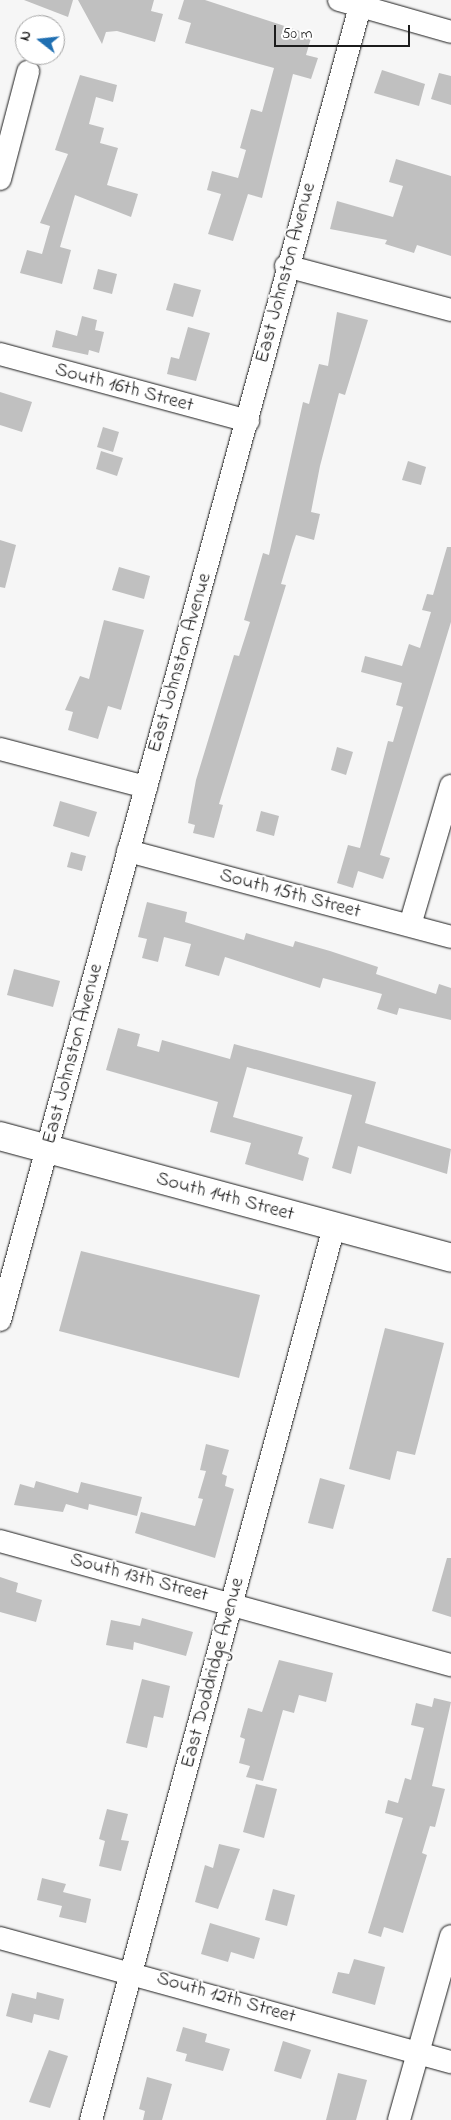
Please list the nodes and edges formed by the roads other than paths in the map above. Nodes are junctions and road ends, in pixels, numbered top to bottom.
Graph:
1 (349, 3) edge
2 (451, 32) edge
3 (28, 72) dead end
4 (0, 178) edge
5 (286, 266) junction
6 (451, 310) edge
7 (0, 354) edge
8 (248, 421) junction
9 (0, 749) edge
10 (451, 786) edge
11 (146, 787) junction
12 (128, 851) junction
13 (410, 925) junction
14 (451, 937) edge
15 (0, 1136) edge
16 (47, 1149) junction
17 (334, 1226) junction
18 (451, 1258) edge
19 (0, 1320) edge
20 (0, 1541) edge
21 (233, 1603) junction
22 (451, 1665) edge
23 (451, 1936) edge
24 (0, 1938) edge
25 (131, 1971) junction
26 (417, 2053) junction
27 (451, 2062) edge
28 (91, 2120) edge
29 (399, 2120) edge

1 - 2 street
1 - 5 street, East Johnston Avenue
3 - 4 street
5 - 6 street
5 - 8 street, East Johnston Avenue
7 - 8 street, South 16th Street
8 - 11 street, East Johnston Avenue
9 - 11 street
10 - 13 street
11 - 12 street, East Johnston Avenue
12 - 13 street, South 15th Street
12 - 16 street, East Johnston Avenue
13 - 14 street, South 15th Street
15 - 16 main road, South 14th Street
16 - 17 main road, South 14th Street
16 - 19 street, East Johnston Avenue
17 - 18 main road, South 14th Street
17 - 21 street, East Doddridge Avenue
20 - 21 street, South 13th Street
21 - 22 street, South 13th Street
21 - 25 street, East Doddridge Avenue
23 - 26 street
24 - 25 street, South 12th Street
25 - 26 street, South 12th Street
25 - 28 street, East Doddridge Avenue
26 - 27 street, South 12th Street
26 - 29 street

